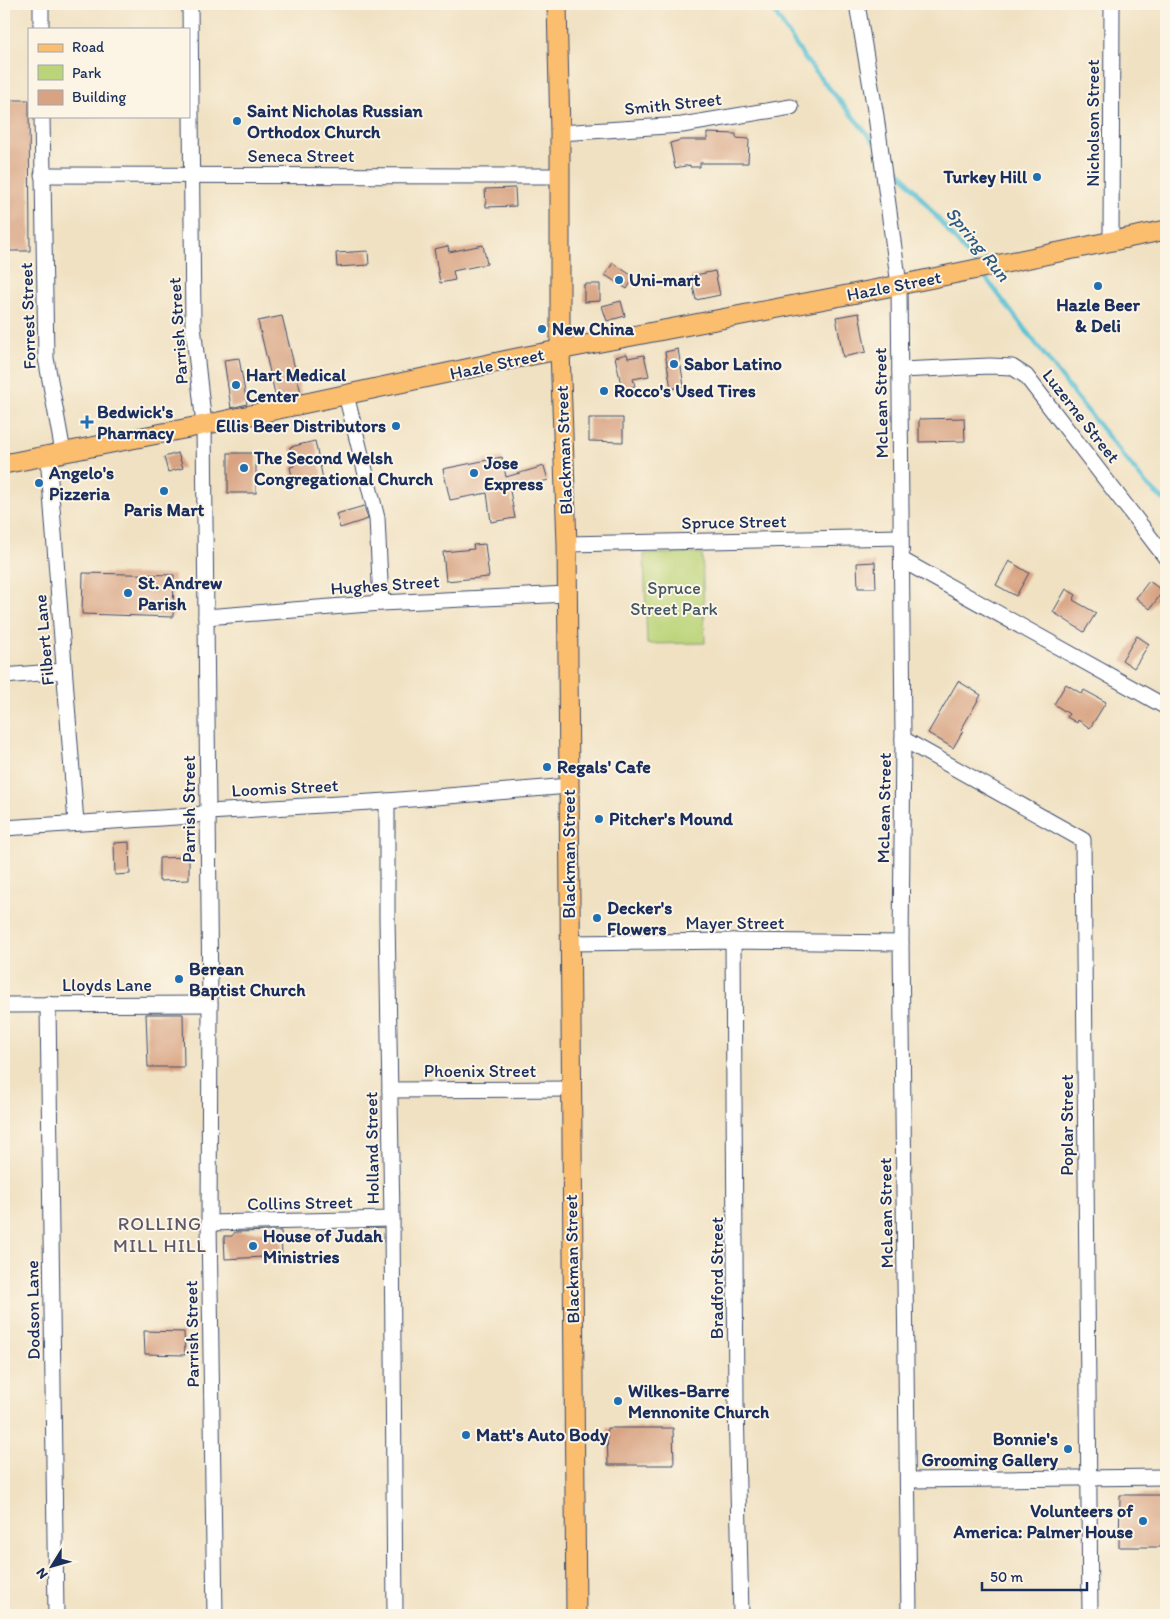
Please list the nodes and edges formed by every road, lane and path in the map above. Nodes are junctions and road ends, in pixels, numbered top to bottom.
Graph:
1 (41, 4) edge
2 (190, 4) edge
3 (557, 4) edge
4 (858, 4) edge
5 (1112, 4) edge
6 (41, 28) edge
7 (791, 107) dead end
8 (42, 118) edge
9 (560, 133) junction
10 (42, 175) junction
11 (192, 175) junction
12 (560, 176) junction
13 (1166, 230) edge
14 (1110, 242) junction
15 (899, 285) junction
16 (560, 351) junction
17 (900, 370) junction
18 (346, 395) junction
19 (204, 425) junction
20 (55, 453) junction
21 (4, 464) edge
22 (901, 536) junction
23 (567, 544) junction
24 (1166, 558) edge
25 (902, 560) junction
26 (567, 594) junction
27 (381, 603) junction
28 (206, 617) junction
29 (64, 671) junction
30 (4, 676) edge
31 (1166, 707) edge
32 (903, 739) junction
33 (569, 786) junction
34 (387, 801) junction
35 (209, 812) junction
36 (76, 822) junction
37 (4, 828) edge
38 (733, 941) junction
39 (570, 943) junction
40 (901, 943) junction
41 (48, 1004) junction
42 (210, 1004) junction
43 (4, 1005) edge
44 (570, 1088) junction
45 (390, 1090) junction
46 (392, 1219) junction
47 (209, 1223) junction
48 (1166, 1477) edge
49 (1088, 1478) junction
50 (908, 1480) junction
51 (56, 1615) edge
52 (215, 1615) edge
53 (395, 1615) edge
54 (576, 1615) edge
55 (741, 1615) edge
56 (909, 1615) edge
57 (1090, 1615) edge

1 - 6 street
2 - 11 street, Parrish Street
3 - 9 main road, Blackman Street
4 - 15 street, McLean Street
5 - 14 street, Nicholson Street
7 - 9 street, Smith Street
8 - 10 street, Forrest Street
9 - 12 main road, Blackman Street
10 - 11 street, Seneca Street
10 - 20 street, Forrest Street
11 - 12 street, Seneca Street
11 - 19 street, Parrish Street
12 - 16 main road, Blackman Street
13 - 14 main road, Hazle Street
14 - 15 main road, Hazle Street
15 - 16 main road, Hazle Street
15 - 17 street, McLean Street
16 - 18 main road, Hazle Street
16 - 23 main road, Blackman Street
17 - 22 street, McLean Street
17 - 24 street, Luzerne Street
18 - 19 main road, Hazle Street
18 - 27 street
19 - 20 main road, Hazle Street
19 - 28 street, Parrish Street
20 - 21 main road, Hazle Street
20 - 29 street, Filbert Lane
22 - 23 street, Spruce Street
22 - 25 street, McLean Street
23 - 26 main road, Blackman Street
25 - 31 street
25 - 32 street, McLean Street
26 - 27 street, Hughes Street
26 - 33 main road, Blackman Street
27 - 28 street, Hughes Street
28 - 35 street, Parrish Street
29 - 30 street
29 - 36 street, Filbert Lane
32 - 40 street, McLean Street
32 - 49 street, Poplar Street
33 - 34 street, Loomis Street
33 - 39 main road, Blackman Street
34 - 35 street, Loomis Street
34 - 45 street, Holland Street
35 - 36 street, Loomis Street
35 - 42 street, Parrish Street
36 - 37 street, Loomis Street
38 - 39 street, Mayer Street
38 - 40 street, Mayer Street
38 - 55 street, Bradford Street
39 - 44 main road, Blackman Street
40 - 50 street, McLean Street
41 - 42 street, Lloyds Lane
41 - 43 street, Lloyds Lane
41 - 51 street, Dodson Lane
42 - 47 street, Parrish Street
44 - 45 street, Phoenix Street
44 - 54 main road, Blackman Street
45 - 46 street, Holland Street
46 - 47 street, Collins Street
46 - 53 street, Holland Street
47 - 52 street, Parrish Street
48 - 49 street
49 - 50 street
49 - 57 street, Poplar Street
50 - 56 street, McLean Street

